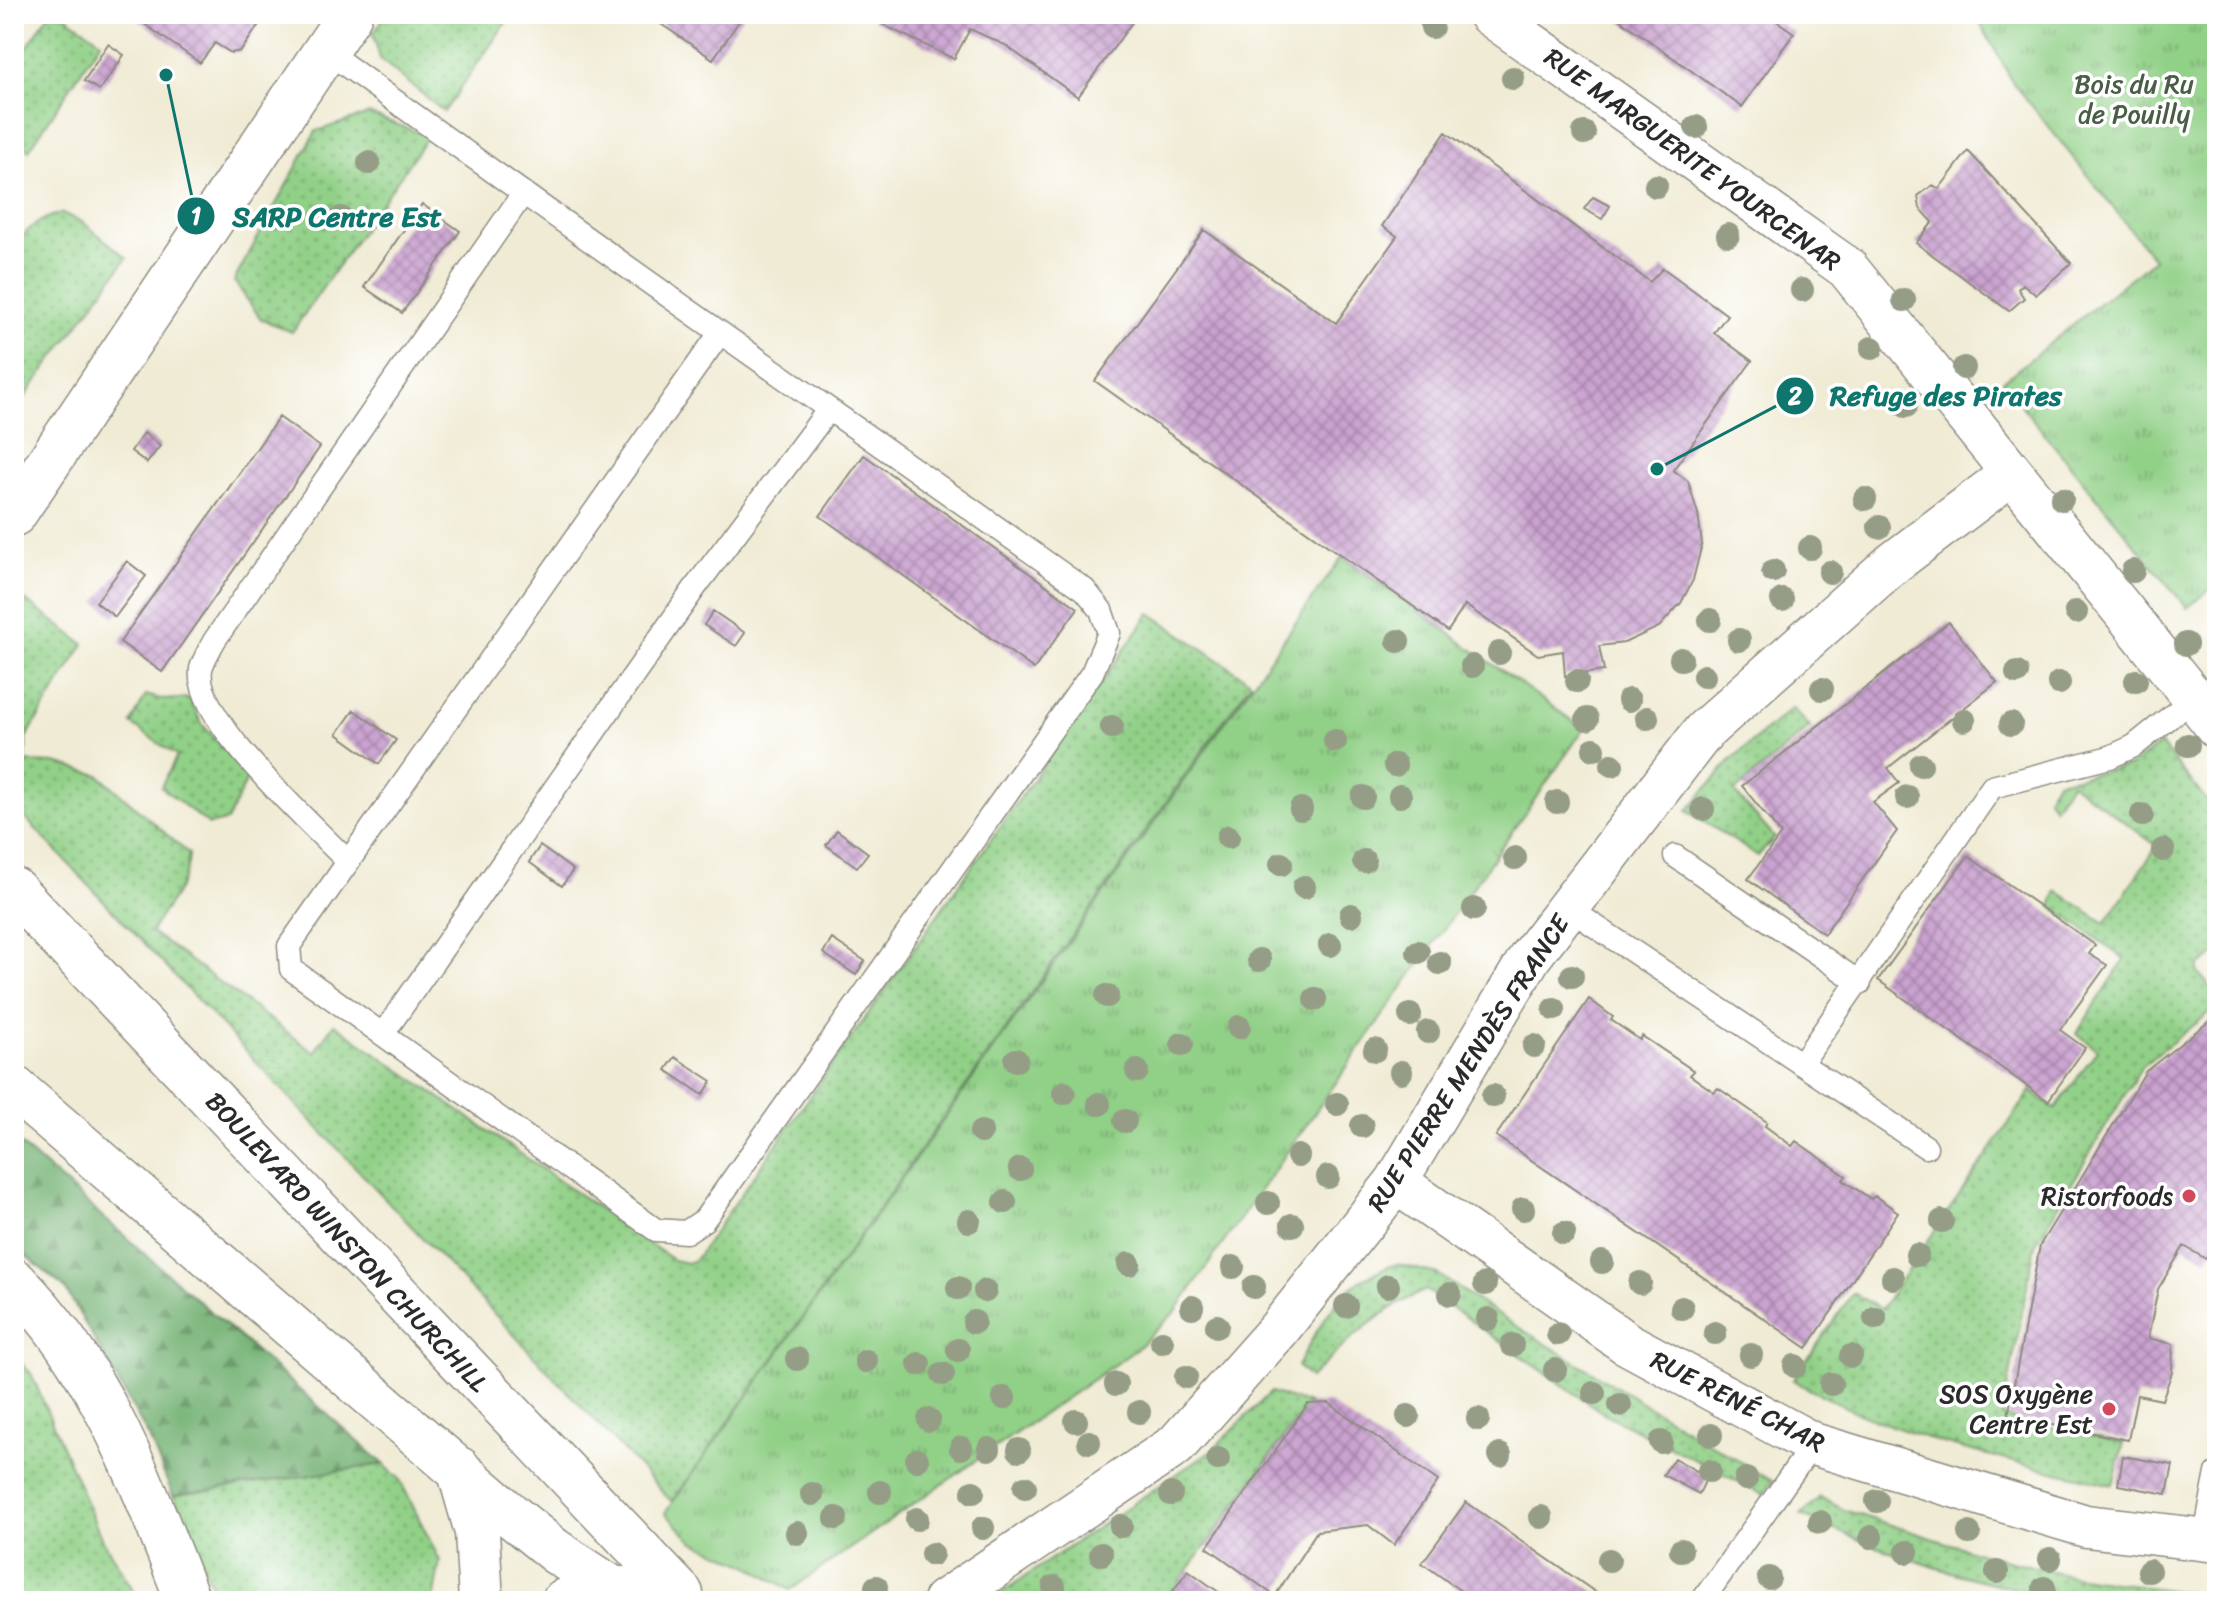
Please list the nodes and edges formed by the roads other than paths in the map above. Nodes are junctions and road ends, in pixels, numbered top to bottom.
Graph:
1 (350, 14) edge
2 (1489, 14) edge
3 (325, 50) junction
4 (522, 195) junction
5 (720, 333) junction
6 (829, 409) junction
7 (2011, 474) junction
8 (14, 514) edge
9 (2205, 712) edge
10 (1675, 856) dead end
11 (348, 862) junction
12 (14, 890) edge
13 (1568, 908) junction
14 (1860, 983) junction
15 (383, 1034) junction
16 (1801, 1064) junction
17 (14, 1088) edge
18 (1926, 1147) dead end
19 (1396, 1182) junction
20 (14, 1281) edge
21 (1813, 1444) junction
22 (459, 1469) junction
23 (2217, 1473) edge
24 (2210, 1540) edge
25 (613, 1589) junction
26 (689, 1598) edge
27 (188, 1601) edge
28 (481, 1601) edge
29 (564, 1601) edge
30 (944, 1601) edge
31 (1702, 1601) edge

1 - 3 street
2 - 7 street, RUE MARGUERITE YOURCENAR
3 - 4 lane
3 - 8 street
4 - 5 lane
4 - 11 lane
5 - 6 lane
5 - 11 lane
6 - 15 lane
6 - 15 lane
7 - 9 street, RUE MARGUERITE YOURCENAR
7 - 13 street, RUE PIERRE MENDÈS FRANCE
9 - 14 lane
10 - 14 lane
11 - 15 lane
12 - 26 street, BOULEVARD WINSTON CHURCHILL
13 - 16 lane
13 - 19 street, RUE PIERRE MENDÈS FRANCE
14 - 16 lane
16 - 18 lane
17 - 22 street
19 - 21 street, RUE RENÉ CHAR
19 - 30 street, RUE PIERRE MENDÈS FRANCE
20 - 27 street
21 - 24 street, RUE RENÉ CHAR
21 - 31 lane
22 - 25 street
22 - 28 street
23 - 24 lane
25 - 26 street
25 - 29 street

